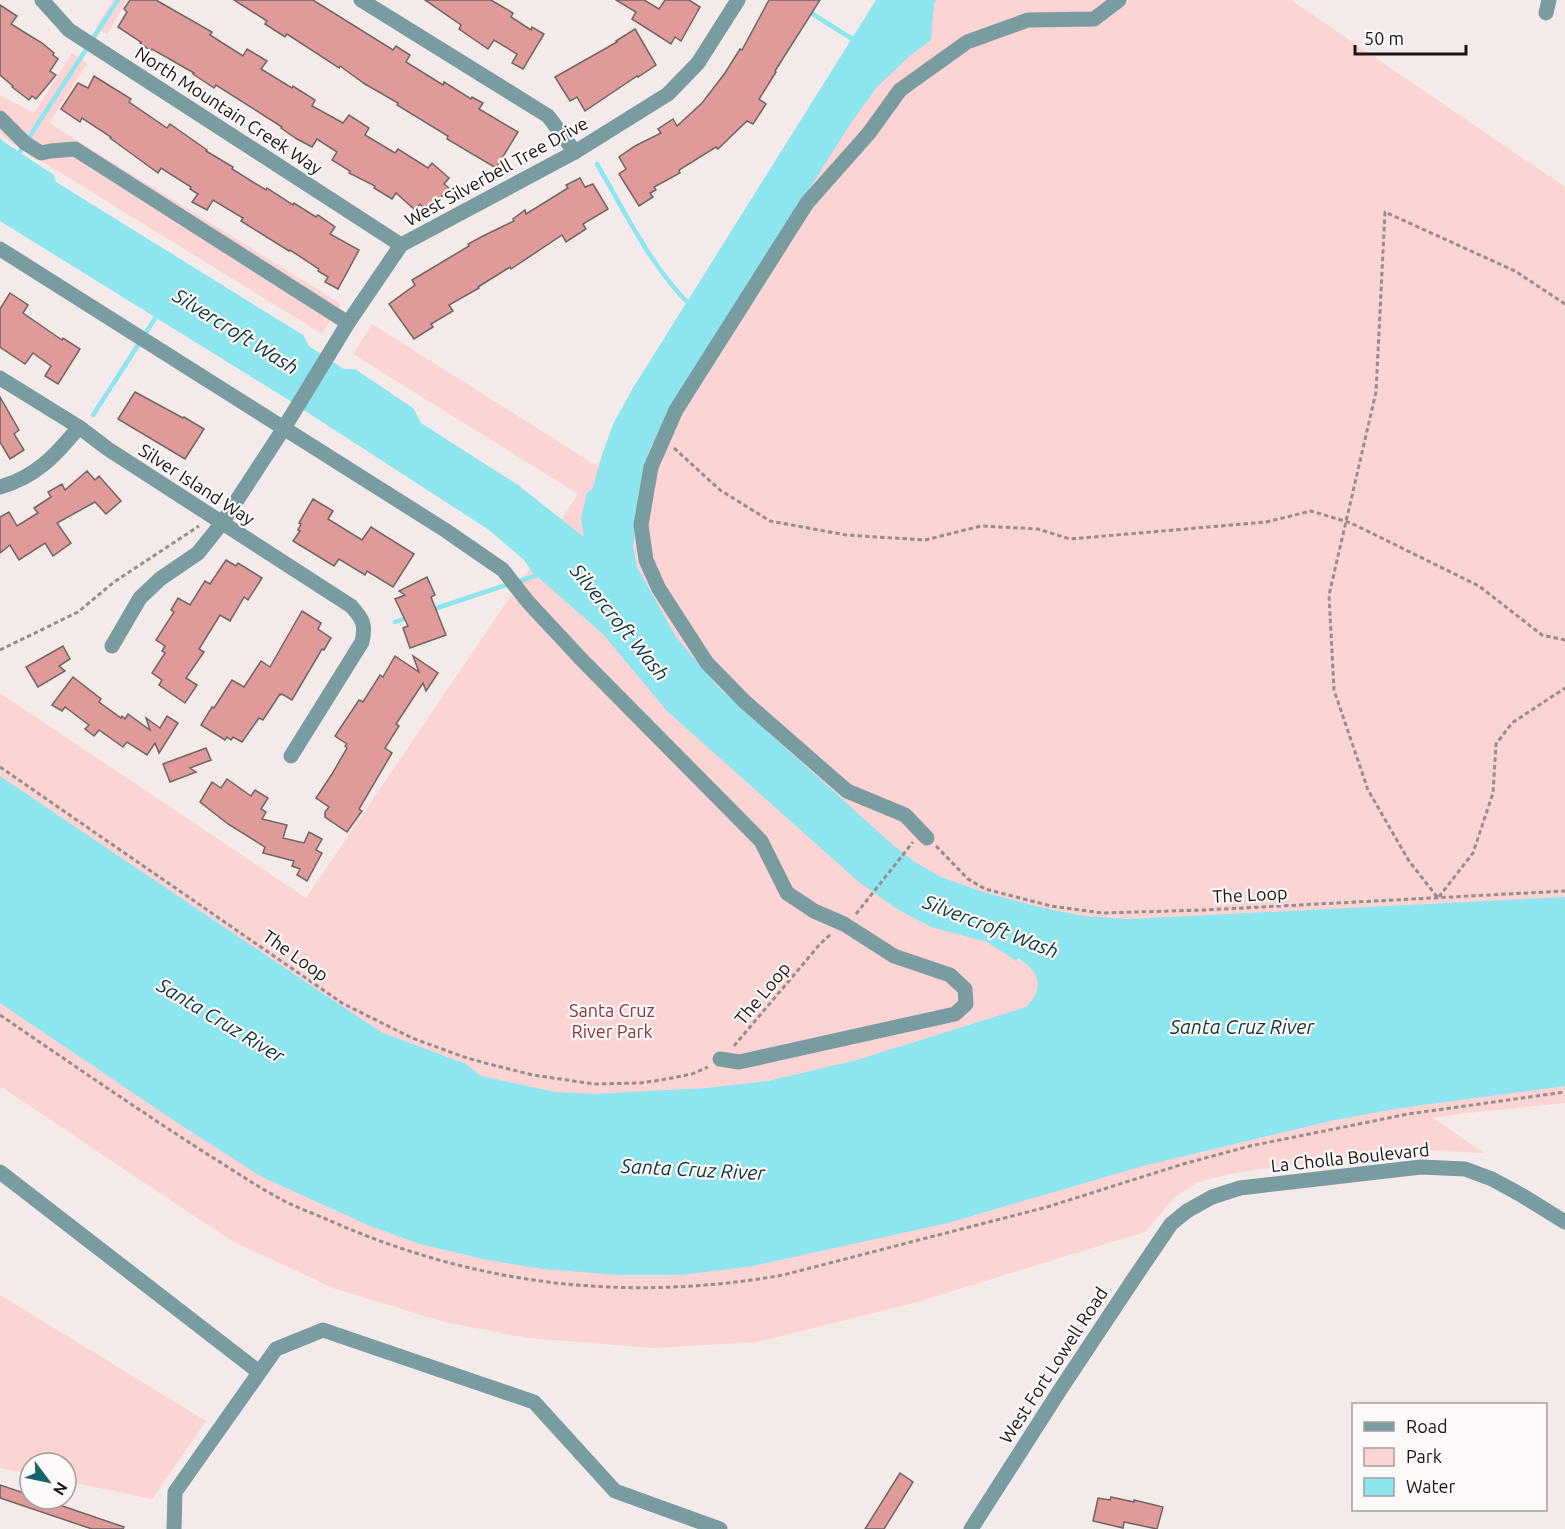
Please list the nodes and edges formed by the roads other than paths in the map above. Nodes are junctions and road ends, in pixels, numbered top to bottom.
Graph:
1 (42, 0) edge
2 (361, 0) edge
3 (738, 0) edge
4 (1119, 0) edge
5 (0, 118) edge
6 (575, 152) junction
7 (401, 245) junction
8 (0, 249) edge
9 (348, 323) junction
10 (0, 378) edge
11 (79, 427) junction
12 (284, 428) junction
13 (0, 487) edge
14 (217, 520) junction
15 (112, 646) dead end
16 (291, 756) dead end
17 (920, 841) road end
18 (720, 1059) road end
19 (0, 1172) edge
20 (1565, 1222) edge
21 (1171, 1224) joint
22 (259, 1372) junction
23 (174, 1529) edge
24 (720, 1529) edge
25 (971, 1529) edge

1 - 7 street, North Mountain Creek Way
2 - 6 street
3 - 6 street, West Silverbell Tree Drive
4 - 17 street
5 - 9 street
6 - 7 street, West Silverbell Tree Drive
7 - 9 street, West Silverbell Tree Drive
8 - 12 street
9 - 12 street, West Silverbell Tree Drive
10 - 11 street, Silver Island Way
11 - 13 street
11 - 14 street, Silver Island Way
12 - 14 street, West Silverbell Tree Drive
12 - 18 street
14 - 15 street, West Silverbell Tree Drive
14 - 16 street, Silver Island Way
19 - 22 street
20 - 21 street, La Cholla Boulevard
21 - 25 street, West Fort Lowell Road
22 - 23 street
22 - 24 street

